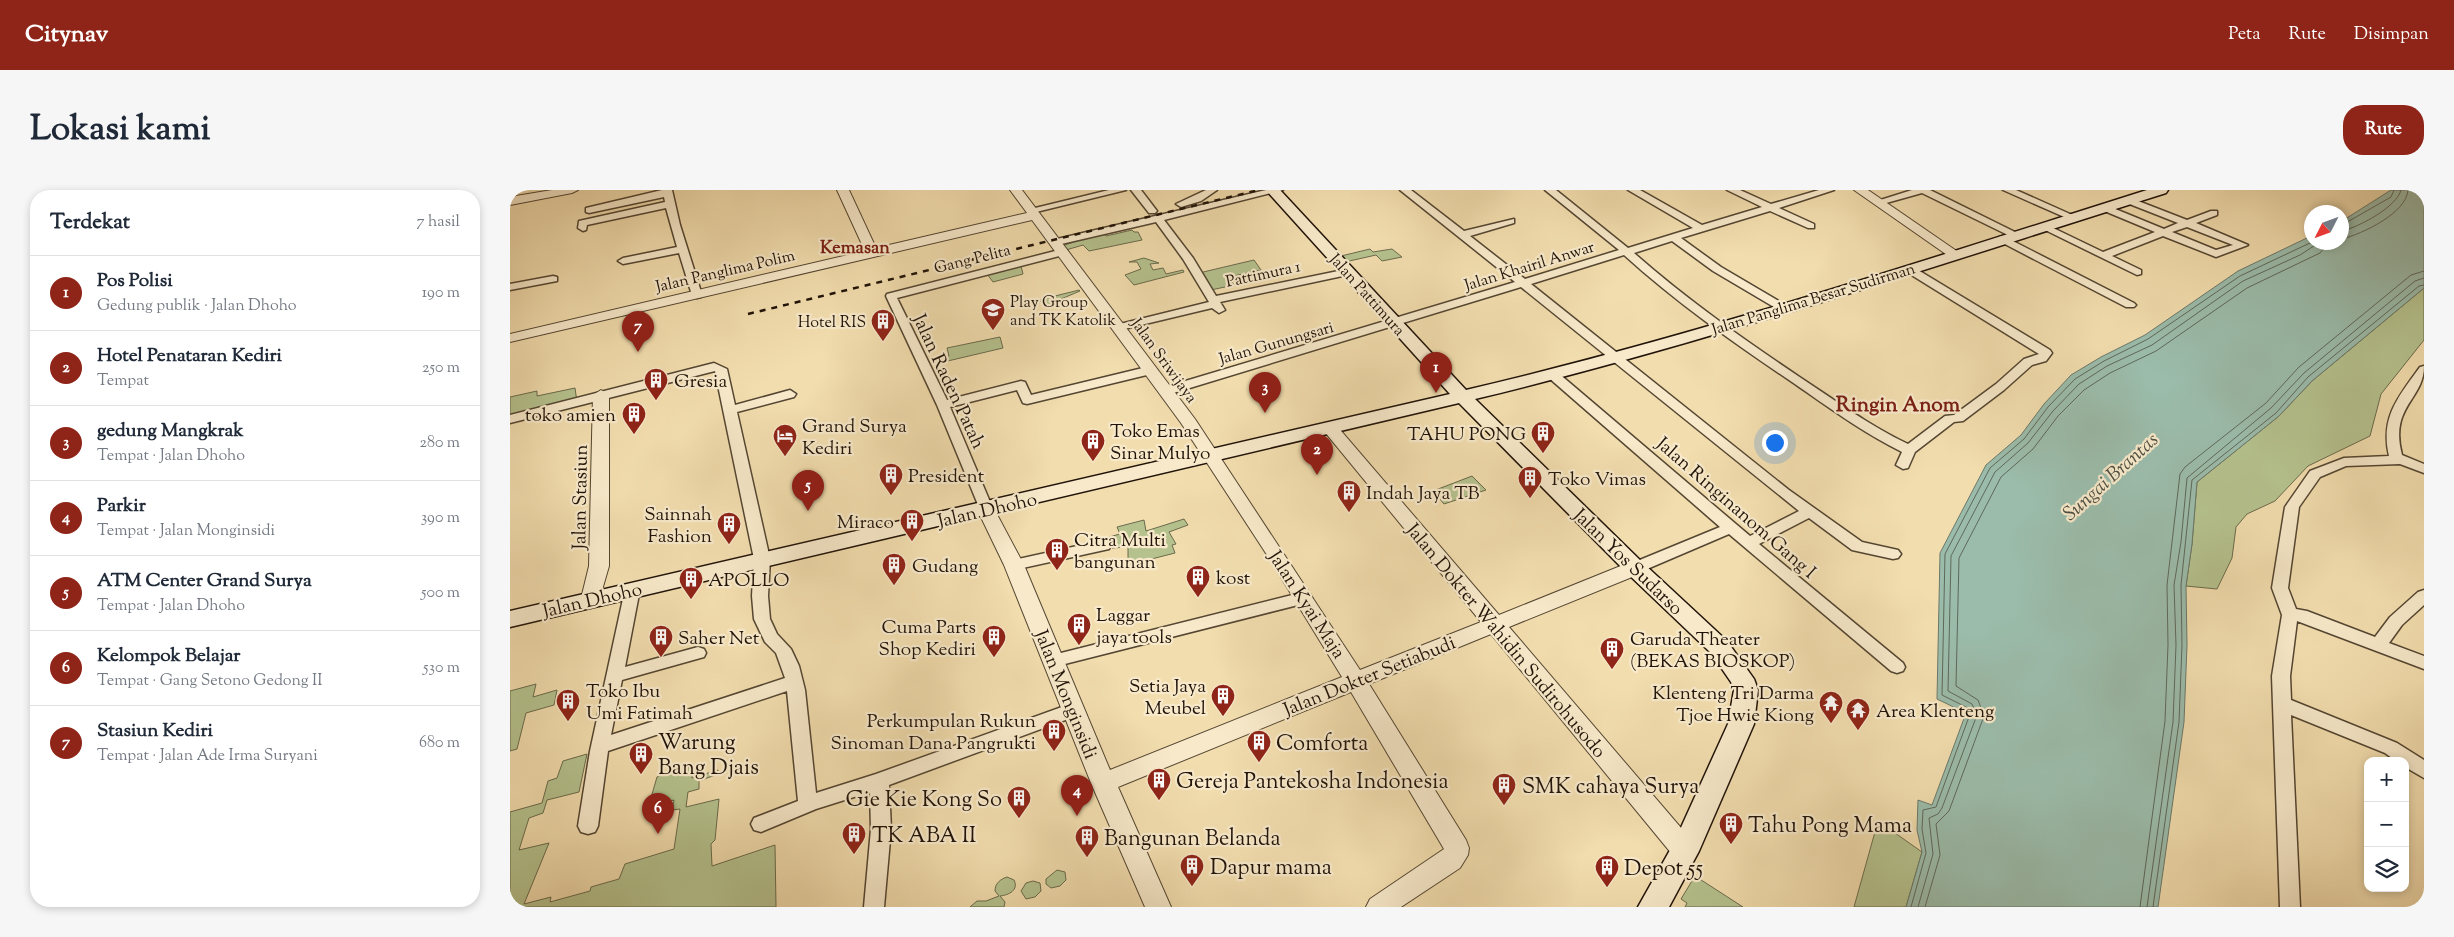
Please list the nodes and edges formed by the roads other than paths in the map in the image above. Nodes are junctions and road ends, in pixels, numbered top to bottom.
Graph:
1 (572, 190) edge
2 (843, 190) edge
3 (1016, 190) edge
4 (1121, 190) edge
5 (1149, 190) edge
6 (1212, 190) edge
7 (1275, 190) edge
8 (1405, 190) edge
9 (1550, 190) edge
10 (1633, 190) edge
11 (1732, 190) edge
12 (1828, 190) edge
13 (1860, 190) edge
14 (1923, 190) edge
15 (2008, 190) edge
16 (2161, 190) edge
17 (1137, 191) edge
18 (669, 196) edge
19 (510, 201) edge
20 (2130, 201) junction
21 (1879, 202) junction
22 (1772, 208) junction
23 (2106, 208) junction
24 (1034, 212) junction
25 (2214, 213) dead end
26 (1155, 214) junction
27 (2074, 218) junction
28 (584, 219) dead end
29 (1512, 221) dead end
30 (2188, 224) junction
31 (1811, 226) dead end
32 (2044, 227) junction
33 (1702, 229) junction
34 (1072, 230) dead end
35 (2165, 233) junction
36 (1462, 236) junction
37 (2009, 237) junction
38 (1674, 238) junction
39 (1060, 247) junction
40 (682, 249) junction
41 (872, 253) junction
42 (1628, 253) junction
43 (1955, 254) junction
44 (2104, 255) junction
45 (624, 261) dead end
46 (1909, 269) junction
47 (1348, 272) junction
48 (2137, 272) dead end
49 (553, 279) dead end
50 (1522, 283) junction
51 (510, 287) edge
52 (697, 295) junction
53 (890, 297) joint
54 (1216, 305) junction
55 (2130, 305) dead end
56 (1783, 308) junction
57 (1394, 323) junction
58 (1120, 327) junction
59 (1719, 327) junction
60 (510, 338) edge
61 (1617, 357) junction
62 (1151, 370) junction
63 (2424, 370) edge
64 (1553, 374) junction
65 (1166, 391) junction
66 (790, 394) dead end
67 (602, 395) junction
68 (1463, 397) junction
69 (944, 405) junction
70 (730, 410) junction
71 (510, 419) edge
72 (1330, 428) junction
73 (1909, 450) junction
74 (1212, 456) junction
75 (2399, 460) junction
76 (1903, 466) dead end
77 (2424, 469) edge
78 (986, 509) junction
79 (1809, 512) junction
80 (1730, 528) junction
81 (1748, 543) junction
82 (1104, 545) dead end
83 (1893, 554) dead end
84 (762, 559) junction
85 (1014, 566) junction
86 (1635, 568) junction
87 (632, 590) junction
88 (2424, 596) edge
89 (1304, 598) junction
90 (591, 599) junction
91 (2290, 615) junction
92 (510, 619) edge
93 (1493, 625) junction
94 (2378, 645) junction
95 (698, 653) dead end
96 (1053, 660) junction
97 (2424, 663) edge
98 (1897, 666) dead end
99 (614, 676) junction
100 (1357, 681) junction
101 (794, 682) junction
102 (2282, 704) junction
103 (1073, 710) junction
104 (600, 746) junction
105 (2424, 770) edge
106 (878, 781) junction
107 (1103, 783) junction
108 (809, 805) junction
109 (761, 824) dead end
110 (588, 826) dead end
111 (1685, 851) junction
112 (874, 907) edge
113 (1158, 907) edge
114 (1379, 907) edge
115 (1653, 907) edge
116 (2290, 907) edge

1 - 19 street
2 - 41 street
3 - 24 street, Jalan Sriwijaya
4 - 24 street
5 - 17 street
6 - 26 street
7 - 26 street
7 - 47 main road, Jalan Pattimura
8 - 36 street
9 - 42 street
10 - 33 street
11 - 22 street
12 - 22 street, Jalan Khairil Anwar
13 - 21 street
14 - 21 street
14 - 37 street
15 - 27 street
16 - 20 main road, Jalan Panglima Besar Sudirman
17 - 26 street
18 - 28 street
18 - 40 street
20 - 23 main road, Jalan Panglima Besar Sudirman
20 - 30 street
21 - 43 street
22 - 31 street
22 - 33 street, Jalan Khairil Anwar
23 - 27 main road, Jalan Panglima Besar Sudirman
23 - 35 street
24 - 39 street, Jalan Sriwijaya
24 - 41 street, Jalan Panglima Polim
25 - 30 street
26 - 34 street
26 - 39 street, Gang Pelita
26 - 54 street
27 - 32 main road, Jalan Panglima Besar Sudirman
29 - 36 street
30 - 35 street
30 - 35 street
32 - 37 main road, Jalan Panglima Besar Sudirman
32 - 44 street
33 - 38 street, Jalan Khairil Anwar
35 - 44 street
36 - 50 street
37 - 43 main road, Jalan Panglima Besar Sudirman
37 - 55 street
38 - 42 street, Jalan Khairil Anwar
38 - 56 street
39 - 53 street, Gang Pelita
39 - 58 street, Jalan Sriwijaya
40 - 45 street
40 - 52 street
41 - 52 street, Jalan Panglima Polim
42 - 50 street, Jalan Khairil Anwar
42 - 59 street
43 - 46 main road, Jalan Panglima Besar Sudirman
44 - 48 street
46 - 56 main road, Jalan Panglima Besar Sudirman
46 - 73 street
47 - 54 street, Pattimura 1
47 - 57 main road, Jalan Pattimura
49 - 51 street
50 - 57 street, Jalan Khairil Anwar
50 - 61 street
52 - 60 street, Jalan Panglima Polim
53 - 69 street, Jalan Raden Patah
54 - 58 street, Pattimura 1
56 - 59 main road, Jalan Panglima Besar Sudirman
57 - 65 street, Jalan Gunungsari
57 - 68 main road, Jalan Pattimura
58 - 62 street, Jalan Sriwijaya
59 - 61 main road, Jalan Panglima Besar Sudirman
59 - 73 street
61 - 64 main road, Jalan Panglima Besar Sudirman
61 - 79 street
62 - 65 street, Jalan Sriwijaya
62 - 69 street
63 - 75 street
64 - 68 main road, Jalan Panglima Besar Sudirman
64 - 80 street, Jalan Ringinanom Gang I
65 - 74 street, Jalan Sriwijaya
66 - 70 street
67 - 70 street
67 - 71 street
67 - 90 street, Jalan Stasiun
68 - 72 main road, Jalan Dhoho
68 - 86 main road, Jalan Yos Sudarso
69 - 78 street, Jalan Raden Patah
70 - 84 street
72 - 74 main road, Jalan Dhoho
72 - 93 street, Jalan Dokter Wahidin Sudirohusodo
73 - 76 street
74 - 78 main road, Jalan Dhoho
74 - 89 street, Jalan Kyai Maja
75 - 77 street
75 - 91 street
78 - 84 main road, Jalan Dhoho
78 - 85 street, Jalan Monginsidi
79 - 81 street
79 - 83 street
80 - 81 street, Jalan Ringinanom Gang I
80 - 86 street
81 - 98 street, Jalan Ringinanom Gang I
82 - 85 street
84 - 87 main road, Jalan Dhoho
84 - 101 street
85 - 96 street, Jalan Monginsidi
86 - 93 street, Jalan Dokter Setiabudi
86 - 111 main road, Jalan Yos Sudarso
87 - 90 main road, Jalan Dhoho
87 - 99 street
88 - 94 street
89 - 96 street
89 - 100 street, Jalan Kyai Maja
90 - 92 main road, Jalan Dhoho
91 - 94 street
91 - 102 street
93 - 100 street, Jalan Dokter Setiabudi
93 - 111 street, Jalan Dokter Wahidin Sudirohusodo
94 - 97 street
95 - 99 street
96 - 103 street, Jalan Monginsidi
99 - 104 street
100 - 107 street, Jalan Dokter Setiabudi
100 - 114 street, Jalan Kyai Maja
101 - 104 street
101 - 108 street
102 - 105 street
102 - 116 street
103 - 106 street
103 - 107 street, Jalan Monginsidi
104 - 110 street
106 - 108 street
106 - 112 street
107 - 113 street, Jalan Monginsidi
108 - 109 street
111 - 115 main road, Jalan Yos Sudarso

